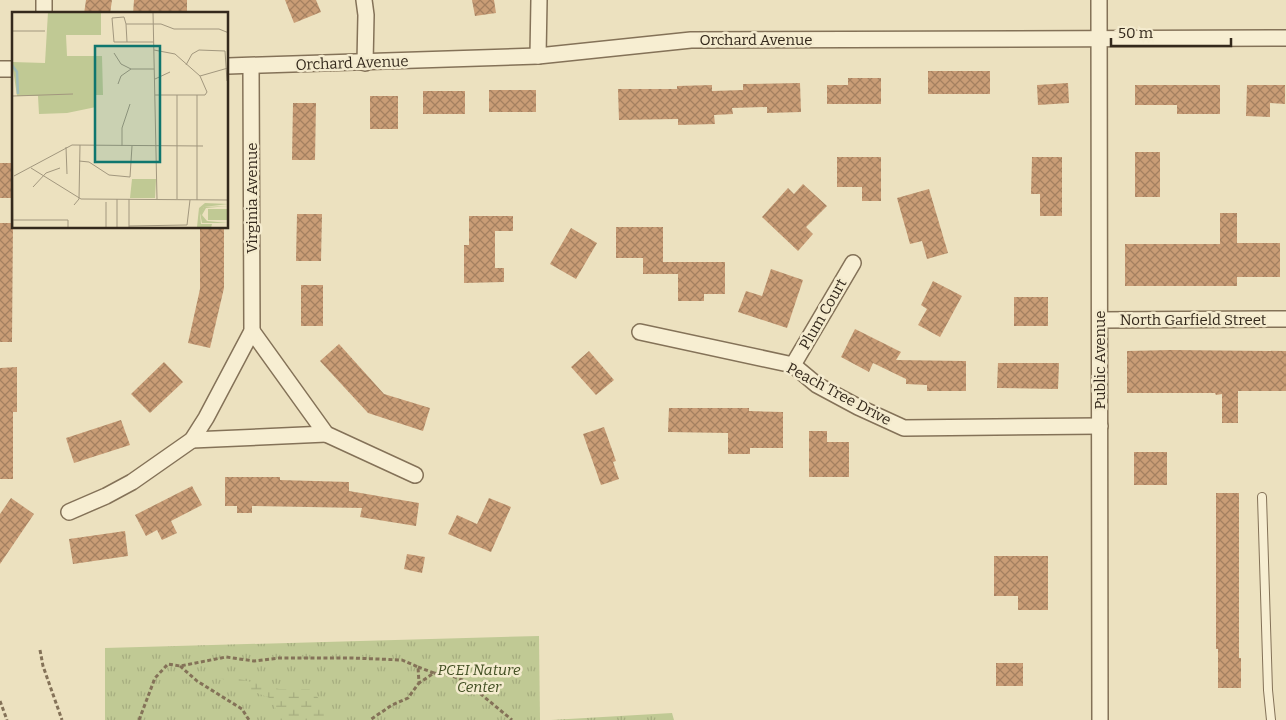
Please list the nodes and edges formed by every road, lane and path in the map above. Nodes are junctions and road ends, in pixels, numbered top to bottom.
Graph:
1 (364, 0) edge
2 (539, 0) edge
3 (1099, 0) edge
4 (1286, 38) edge
5 (1099, 39) junction
6 (538, 56) junction
7 (365, 63) junction
8 (229, 66) edge
9 (251, 66) junction
10 (853, 263) dead end
11 (1286, 319) edge
12 (1100, 320) junction
13 (252, 330) junction
14 (640, 332) dead end
15 (793, 366) junction
16 (1100, 426) junction
17 (326, 434) junction
18 (192, 440) junction
19 (415, 475) dead end
20 (1262, 497) dead end
21 (69, 512) dead end
22 (40, 650) dead end
23 (180, 666) junction
24 (418, 667) junction
25 (434, 673) junction
26 (419, 683) junction
27 (0, 702) edge
28 (7, 720) edge
29 (62, 720) edge
30 (139, 720) edge
31 (249, 720) edge
32 (370, 720) edge
33 (512, 720) edge
34 (1100, 720) edge
35 (1271, 720) edge

1 - 7 street
2 - 6 street
3 - 5 street, Public Avenue
4 - 5 street, Orchard Avenue
5 - 6 street, Orchard Avenue
5 - 12 street, Public Avenue
6 - 7 street, Orchard Avenue
7 - 9 street, Orchard Avenue
8 - 9 street, Orchard Avenue
9 - 13 street, Virginia Avenue
10 - 15 street, Plum Court
11 - 12 street, North Garfield Street
12 - 16 street, Public Avenue
13 - 17 street
13 - 18 street
14 - 15 street, Peach Tree Drive
15 - 16 street, Peach Tree Drive
16 - 34 street, Public Avenue
17 - 18 street
17 - 19 street
18 - 21 street
20 - 35 lane
22 - 29 path
23 - 24 path
23 - 30 path
23 - 31 path
24 - 25 path
24 - 26 path
25 - 26 path
25 - 33 path
26 - 32 path
27 - 28 path

